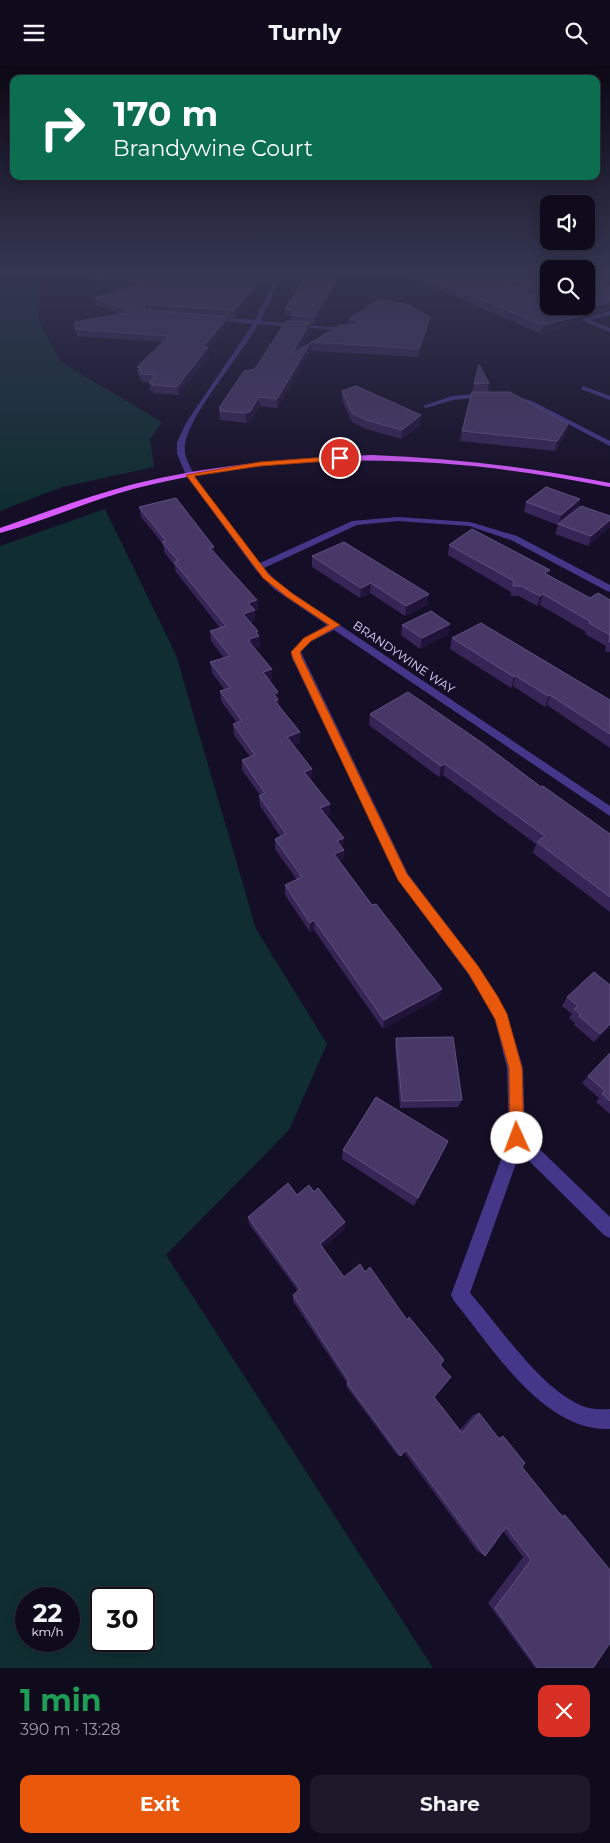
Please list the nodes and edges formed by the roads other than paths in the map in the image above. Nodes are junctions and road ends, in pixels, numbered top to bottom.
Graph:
1 (240, 347) edge
2 (584, 388) dead end
3 (495, 395) edge
4 (504, 396) edge
5 (610, 398) edge
6 (426, 406) dead end
7 (610, 444) edge
8 (190, 475) junction
9 (610, 485) edge
10 (0, 531) edge
11 (258, 567) junction
12 (610, 589) edge
13 (335, 625) junction
14 (610, 812) edge
15 (517, 1138) junction
16 (610, 1229) edge
17 (610, 1419) edge

1 - 8 street, BRANDYWINE WAY
2 - 5 street
3 - 6 street
4 - 7 street
8 - 9 main road
8 - 10 main road
8 - 11 street, BRANDYWINE WAY
11 - 12 street
11 - 13 street, BRANDYWINE WAY
13 - 14 street, BRANDYWINE WAY
13 - 15 street
15 - 16 street
15 - 17 street

